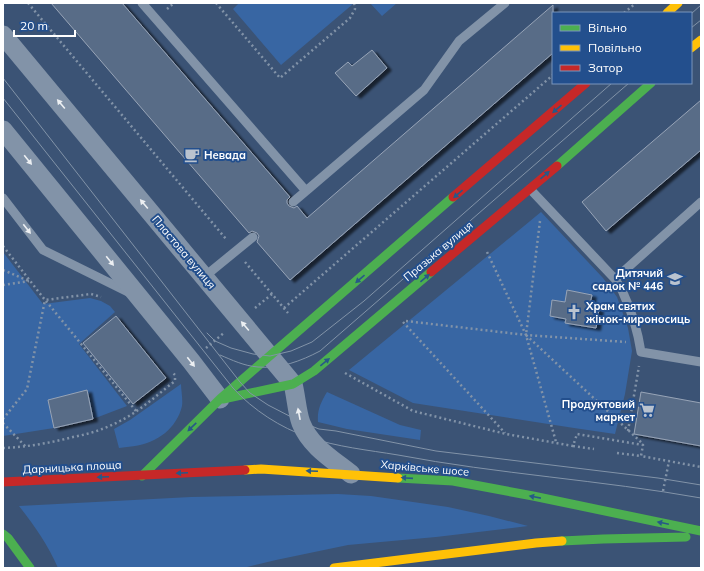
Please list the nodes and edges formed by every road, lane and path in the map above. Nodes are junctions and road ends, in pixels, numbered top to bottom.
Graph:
1 (142, 3) edge
2 (216, 3) edge
3 (354, 3) edge
4 (505, 3) edge
5 (636, 3) edge
6 (678, 3) edge
7 (625, 12) edge
8 (668, 12) edge
9 (3, 35) edge
10 (701, 40) edge
11 (692, 47) edge
12 (552, 76) edge
13 (585, 84) edge
14 (650, 84) edge
15 (3, 130) edge
16 (530, 189) junction
17 (306, 191) junction
18 (3, 198) edge
19 (293, 202) dead end
20 (542, 202) junction
21 (701, 202) edge
22 (253, 237) dead end
23 (3, 246) edge
24 (485, 247) dead end
25 (3, 270) edge
26 (204, 277) junction
27 (614, 279) junction
28 (30, 281) junction
29 (3, 284) edge
30 (272, 294) dead end
31 (104, 298) dead end
32 (140, 298) junction
33 (45, 300) junction
34 (284, 308) dead end
35 (240, 320) junction
36 (526, 335) junction
37 (640, 347) junction
38 (270, 356) junction
39 (191, 361) junction
40 (701, 362) edge
41 (170, 369) dead end
42 (174, 374) junction
43 (293, 384) junction
44 (220, 400) junction
45 (136, 411) junction
46 (3, 419) edge
47 (3, 423) edge
48 (628, 431) junction
49 (506, 434) dead end
50 (556, 442) dead end
51 (643, 445) dead end
52 (573, 446) dead end
53 (26, 447) junction
54 (3, 448) edge
55 (594, 449) dead end
56 (617, 453) dead end
57 (641, 456) dead end
58 (669, 461) dead end
59 (351, 474) junction
60 (142, 476) junction
61 (3, 482) edge
62 (663, 491) dead end
63 (701, 531) edge
64 (3, 534) edge
65 (701, 538) edge
66 (30, 568) edge
67 (334, 568) edge

1 - 17 lane
2 - 3 path
4 - 17 lane
5 - 7 path
6 - 8 main road
26 -> 9 street, Пластова вулиця
10 - 11 main road
12 - 34 path
13 -> 38 main road
16 -> 14 main road, Празька вулиця
15 -> 32 street
16 - 20 lane
43 -> 16 main road, Празька вулиця
17 - 19 lane
18 -> 32 lane
20 - 27 lane
20 - 36 path
21 - 27 lane
22 - 26 lane
23 - 28 path
24 - 36 path
25 - 28 path
26 - 35 street, Пластова вулиця
27 - 37 lane
28 - 29 path
28 - 33 path
30 - 35 path
31 - 33 path
32 - 39 street
33 - 45 path
33 - 46 path
38 -> 35 street, Пластова вулиця
35 - 39 path
36 - 37 path
36 - 48 path
36 - 49 path
36 - 50 path
37 - 40 lane
37 - 48 path
38 - 43 street, Пластова вулиця
38 - 44 main road
39 - 42 path
39 -> 44 street
41 - 42 path
42 - 45 path
43 - 44 main road, Празька вулиця
59 -> 43 street, Пластова вулиця
44 -> 60 main road
45 - 53 path
47 - 53 path
48 - 51 path
52 - 55 path
53 - 54 path
56 - 57 path
58 - 62 path
59 -> 60 main road, Харківське шосе
63 -> 59 main road, Харківське шосе
60 -> 61 main road, Дарницька площа
64 - 66 main road
65 - 67 main road

